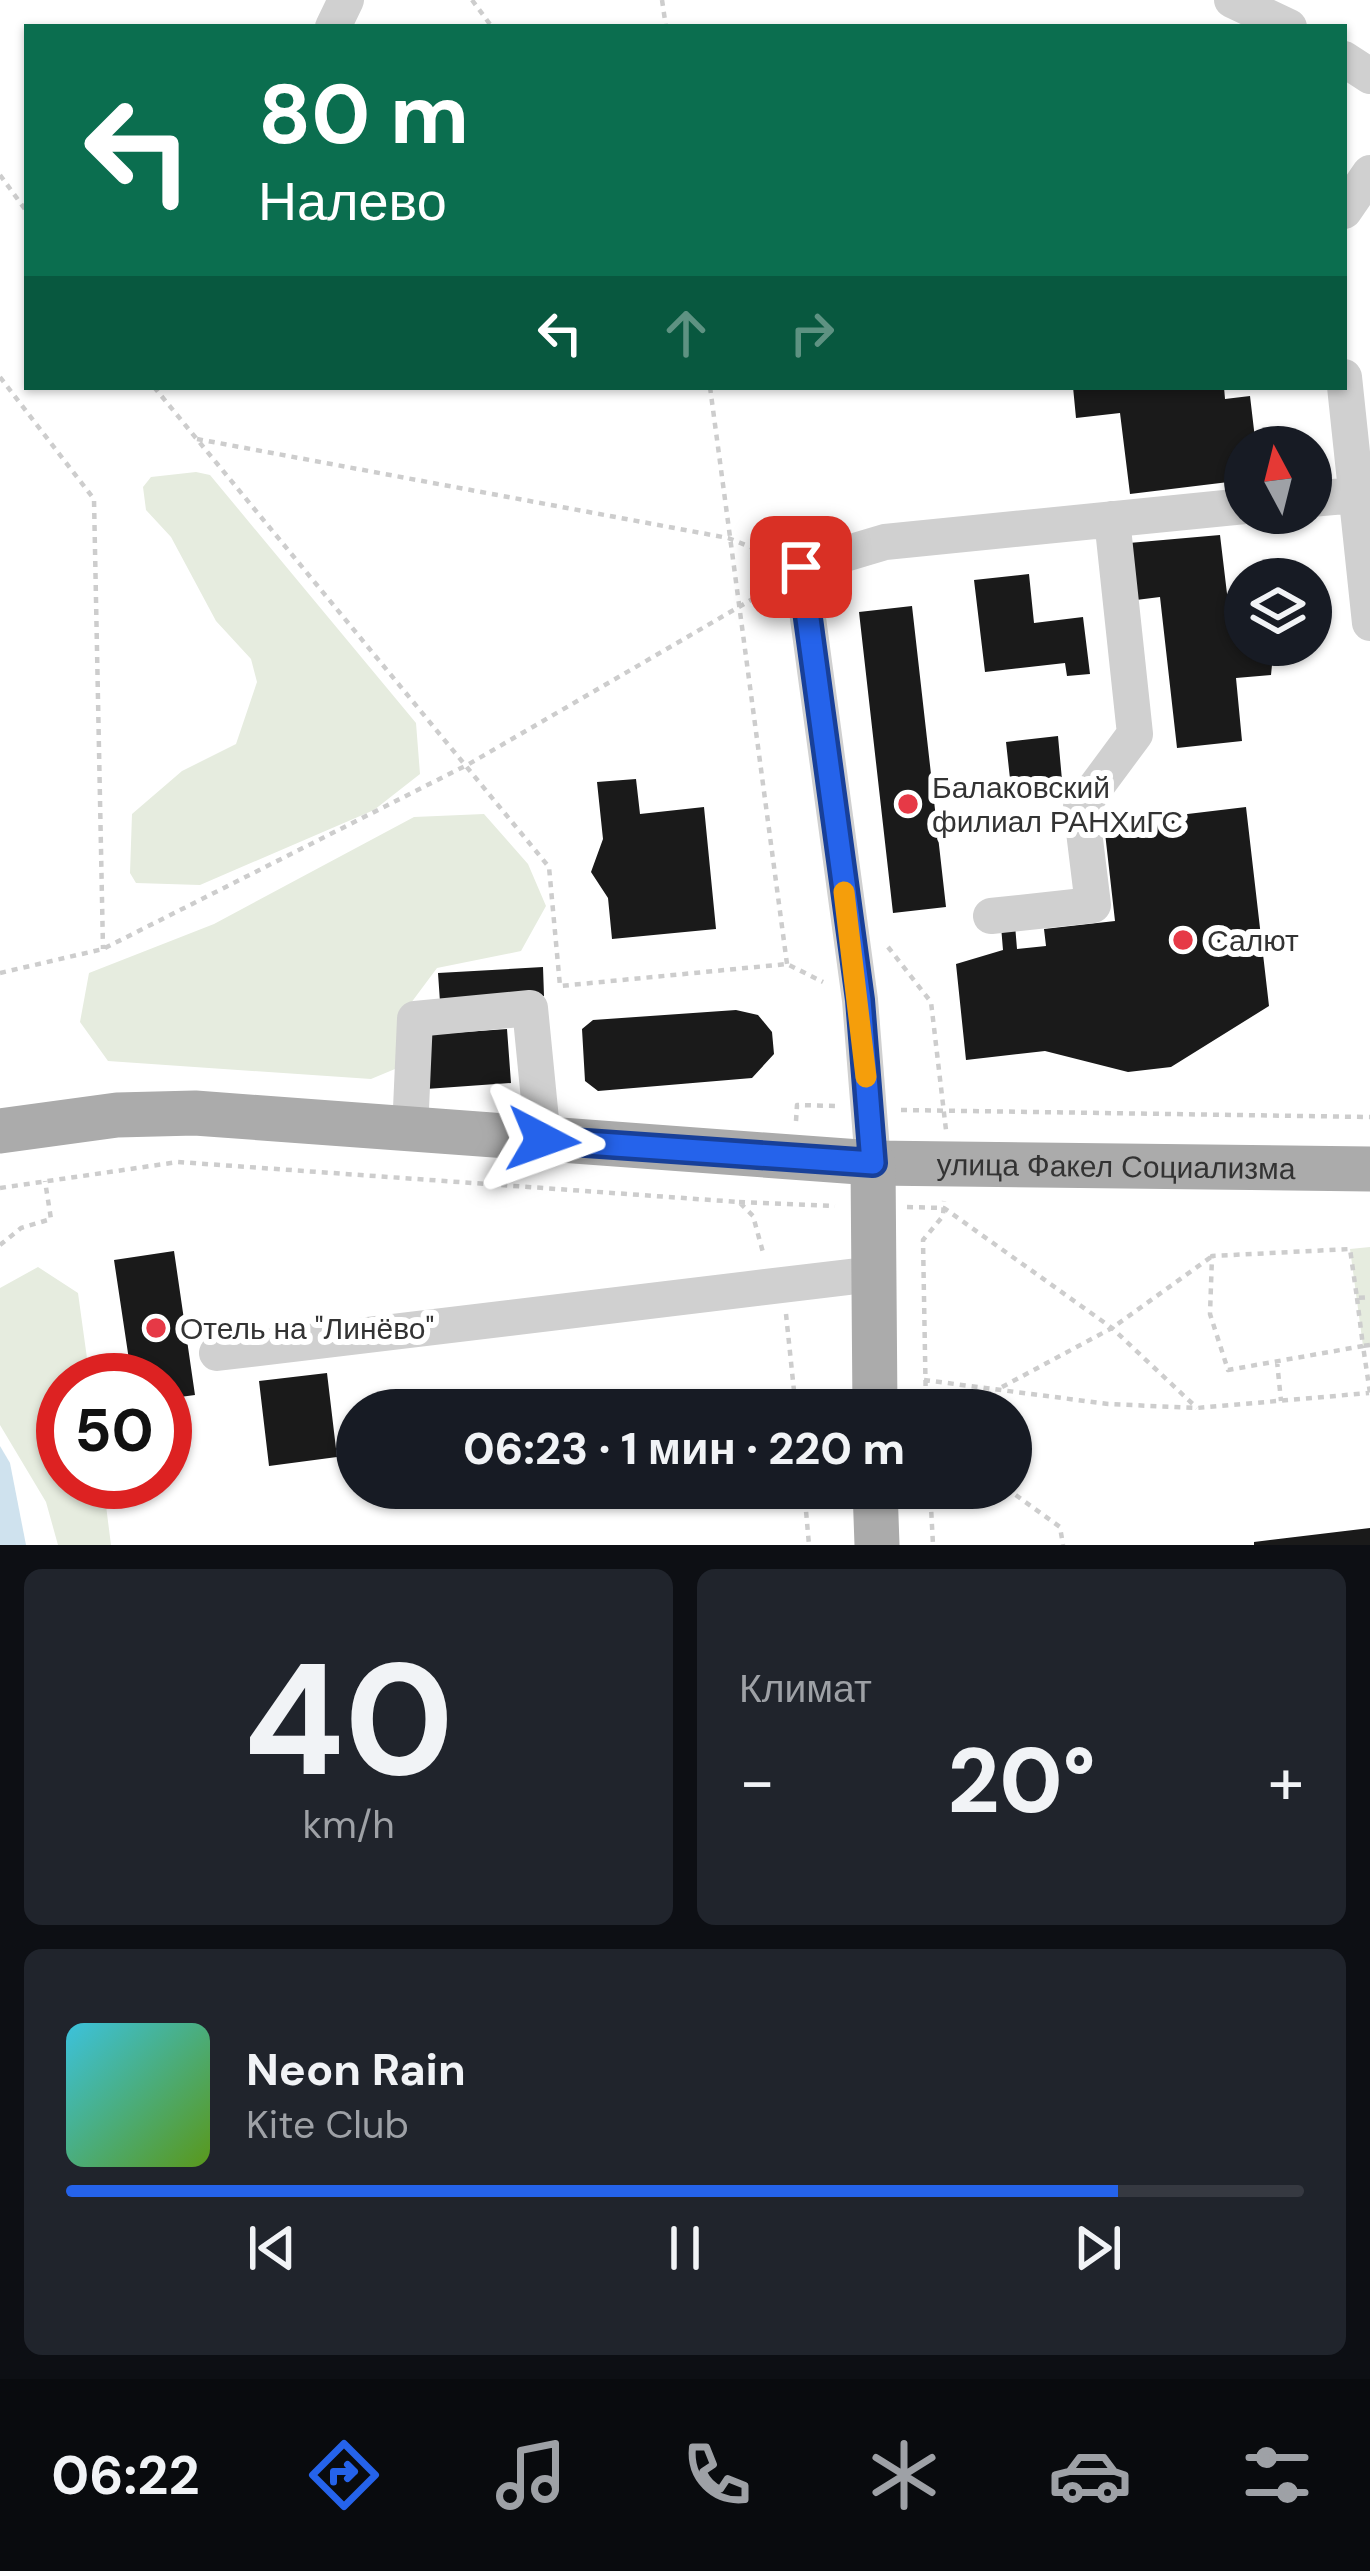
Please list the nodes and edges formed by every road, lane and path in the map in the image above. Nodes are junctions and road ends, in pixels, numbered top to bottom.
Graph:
1 (1232, 0) edge
2 (1282, 24) edge
3 (1370, 173) edge
4 (0, 175) edge
5 (1347, 207) edge
6 (24, 208) edge
7 (0, 377) edge
8 (156, 390) edge
9 (711, 390) edge
10 (1345, 390) edge
11 (195, 438) junction
12 (1356, 494) junction
13 (1332, 497) edge
14 (1224, 508) edge
15 (1112, 519) junction
16 (728, 538) junction
17 (802, 578) junction
18 (736, 608) junction
19 (1370, 623) edge
20 (469, 764) junction
21 (992, 916) dead end
22 (879, 936) dead end
23 (103, 949) junction
24 (787, 964) junction
25 (0, 973) edge
26 (860, 1000) junction
27 (1370, 1117) edge
28 (0, 1131) edge
29 (410, 1131) junction
30 (543, 1140) junction
31 (873, 1163) junction
32 (1370, 1168) edge
33 (46, 1181) junction
34 (0, 1188) edge
35 (944, 1194) dead end
36 (944, 1208) junction
37 (0, 1245) edge
38 (1212, 1256) junction
39 (874, 1274) junction
40 (783, 1284) junction
41 (1370, 1297) edge
42 (1357, 1298) junction
43 (1112, 1328) junction
44 (1366, 1346) edge
45 (217, 1353) dead end
46 (1276, 1361) junction
47 (924, 1381) junction
48 (1002, 1387) junction
49 (794, 1389) edge
50 (875, 1389) edge
51 (925, 1389) edge
52 (1370, 1393) edge
53 (1281, 1401) junction
54 (1197, 1408) junction
55 (1032, 1507) edge
56 (806, 1509) edge
57 (876, 1509) edge
58 (931, 1509) edge
59 (809, 1545) edge
60 (877, 1545) edge
61 (933, 1545) edge
62 (1063, 1545) edge

1 - 2 street
3 - 5 street
4 - 6 path
7 - 23 path
8 - 11 path
9 - 16 path
10 - 12 street
11 - 16 path
11 - 20 path
12 - 13 street
12 - 19 street
14 - 15 street
15 - 17 street
15 - 21 street
16 - 17 path
16 - 18 path
17 - 18 path
17 - 26 street
18 - 20 path
18 - 24 path
20 - 23 path
20 - 24 path
22 - 27 path
23 - 25 path
24 - 26 path
26 - 31 street
28 - 29 main road, улица Факел Социализма
29 - 30 main road, улица Факел Социализма
29 - 30 street
30 - 31 main road, улица Факел Социализма
31 - 32 main road, улица Факел Социализма
31 - 39 main road
33 - 34 path
33 - 37 path
33 - 40 path
35 - 36 path
36 - 43 path
36 - 47 path
38 - 42 path
38 - 43 path
38 - 46 path
39 - 40 street
39 - 50 main road
40 - 45 street
40 - 49 path
41 - 42 path
42 - 44 path
43 - 48 path
43 - 54 path
44 - 46 path
44 - 52 path
46 - 53 path
47 - 48 path
47 - 51 path
48 - 54 path
52 - 53 path
53 - 54 path
55 - 62 path
56 - 59 path
57 - 60 main road
58 - 61 path

